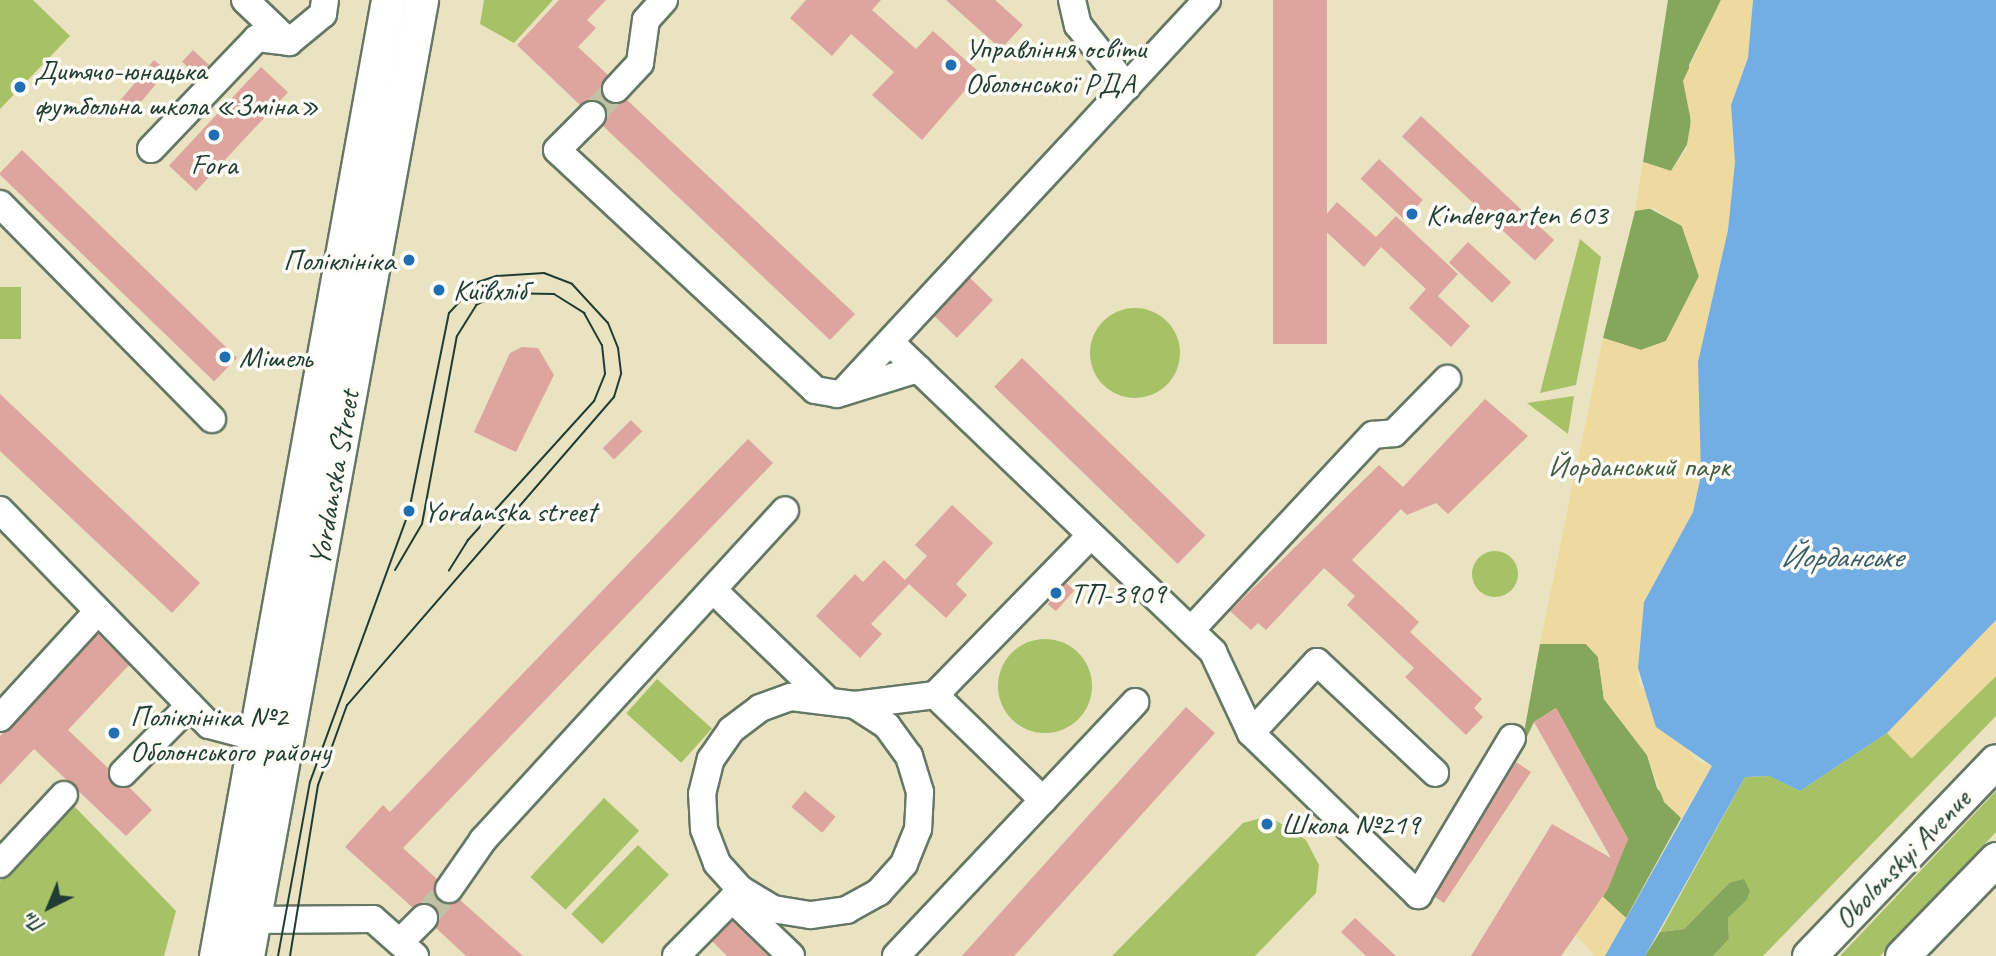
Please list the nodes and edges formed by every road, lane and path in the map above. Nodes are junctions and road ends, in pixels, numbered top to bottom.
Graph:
1 (245, 0) edge
2 (326, 0) edge
3 (388, 0) edge
4 (421, 0) edge
5 (664, 0) edge
6 (1072, 0) edge
7 (1207, 0) edge
8 (289, 42) junction
9 (1127, 86) junction
10 (616, 89) tunnel mouth
11 (592, 115) tunnel mouth
12 (151, 149) dead end
13 (0, 204) edge
14 (890, 342) junction
15 (918, 369) junction
16 (1447, 379) dead end
17 (843, 392) junction
18 (212, 419) dead end
19 (0, 510) edge
20 (785, 511) dead end
21 (1091, 535) junction
22 (713, 590) junction
23 (98, 611) junction
24 (1191, 630) junction
25 (935, 695) junction
26 (824, 696) junction
27 (1135, 702) dead end
28 (190, 705) junction
29 (855, 705) junction
30 (0, 718) edge
31 (1256, 727) junction
32 (255, 737) junction
33 (1512, 738) dead end
34 (1996, 761) edge
35 (123, 773) dead end
36 (1435, 773) dead end
37 (64, 795) dead end
38 (1043, 800) junction
39 (1996, 859) edge
40 (0, 864) edge
41 (449, 889) tunnel mouth
42 (736, 894) junction
43 (424, 918) tunnel mouth
44 (254, 920) junction
45 (408, 949) edge
46 (216, 956) edge
47 (247, 956) edge
48 (676, 956) edge
49 (791, 956) edge
50 (896, 956) edge
51 (1809, 956) edge
52 (1902, 956) edge

1 - 8 lane
2 - 8 lane
3 - 32 main road, Yordanska Street
4 - 44 main road, Yordanska Street
5 - 10 lane
6 - 9 lane
7 - 9 lane
8 - 12 lane
9 - 14 lane
11 - 17 lane
13 - 18 lane
14 - 15 lane
14 - 17 lane
15 - 17 lane
15 - 21 lane
16 - 24 lane
19 - 23 lane
20 - 22 lane
21 - 24 lane
21 - 25 lane
22 - 26 lane
22 - 41 lane
23 - 28 lane
23 - 30 lane
24 - 31 lane
25 - 29 lane
25 - 38 lane
26 - 29 lane
26 - 42 lane
27 - 38 lane
28 - 32 lane
28 - 35 lane
29 - 42 lane
31 - 33 lane
31 - 36 lane
32 - 46 main road, Yordanska Street
34 - 51 main road, Obolonskyi Avenue
37 - 40 lane
38 - 50 lane
39 - 52 main road
42 - 48 lane
42 - 49 lane
43 - 45 lane
44 - 45 lane
44 - 47 main road, Yordanska Street

